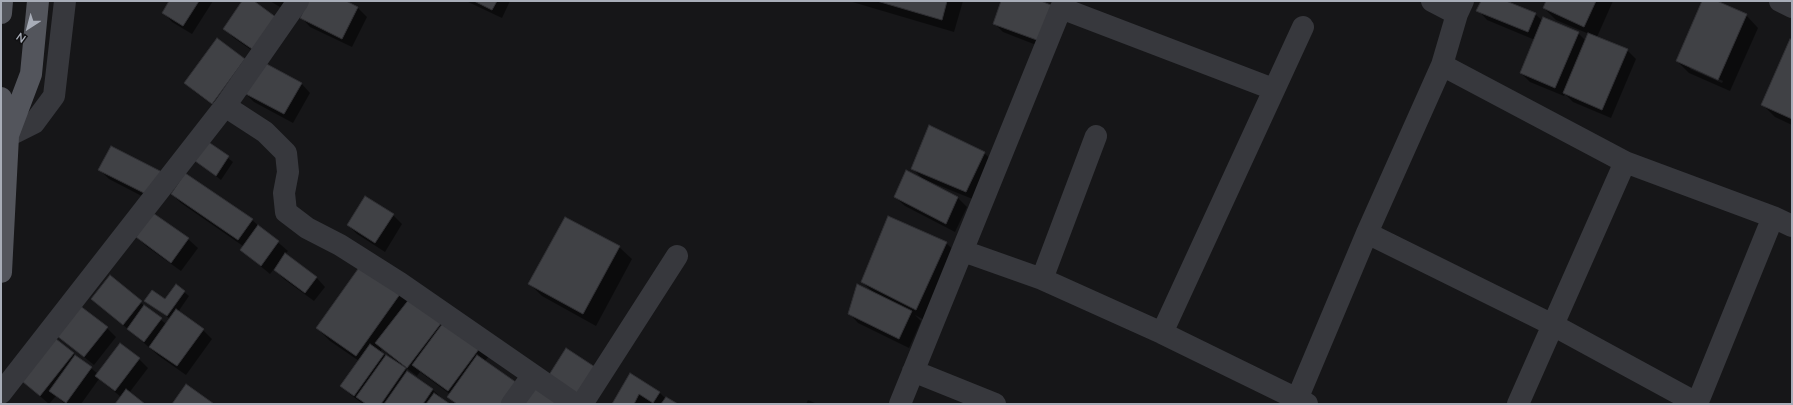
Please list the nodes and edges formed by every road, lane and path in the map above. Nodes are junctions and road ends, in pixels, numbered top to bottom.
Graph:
1 (2, 1) edge
2 (38, 1) edge
3 (65, 1) edge
4 (298, 1) edge
5 (1432, 1) edge
6 (1780, 1) edge
7 (1063, 4) edge
8 (1792, 7) edge
9 (1460, 8) edge
10 (1, 13) edge
11 (1302, 27) dead end
12 (1442, 65) junction
13 (1273, 89) junction
14 (1, 98) edge
15 (225, 106) junction
16 (1096, 136) dead end
17 (5, 141) edge
18 (1625, 162) junction
19 (1783, 222) edge
20 (1367, 233) junction
21 (963, 251) junction
22 (677, 256) dead end
23 (1, 272) edge
24 (1042, 279) junction
25 (1553, 324) junction
26 (1162, 333) junction
27 (913, 371) junction
28 (533, 375) junction
29 (1, 393) edge
30 (1300, 402) edge
31 (512, 404) edge
32 (575, 404) edge
33 (582, 404) edge
34 (900, 404) edge
35 (995, 404) edge
36 (1518, 404) edge
37 (1697, 404) edge

1 - 10 main road
2 - 17 main road
3 - 17 street
4 - 15 street
5 - 9 street
6 - 8 street
7 - 13 street
7 - 21 street
9 - 12 street
11 - 13 street
12 - 18 street
12 - 20 street
13 - 26 street
14 - 17 main road
15 - 28 street
15 - 29 street
16 - 24 street
17 - 23 main road
18 - 19 street
18 - 25 street
19 - 37 street
20 - 25 street
20 - 30 street
21 - 24 street
21 - 27 street
22 - 33 street
24 - 26 street
25 - 36 street
25 - 37 street
26 - 30 street
27 - 34 street
27 - 35 street
28 - 31 street
28 - 32 street

